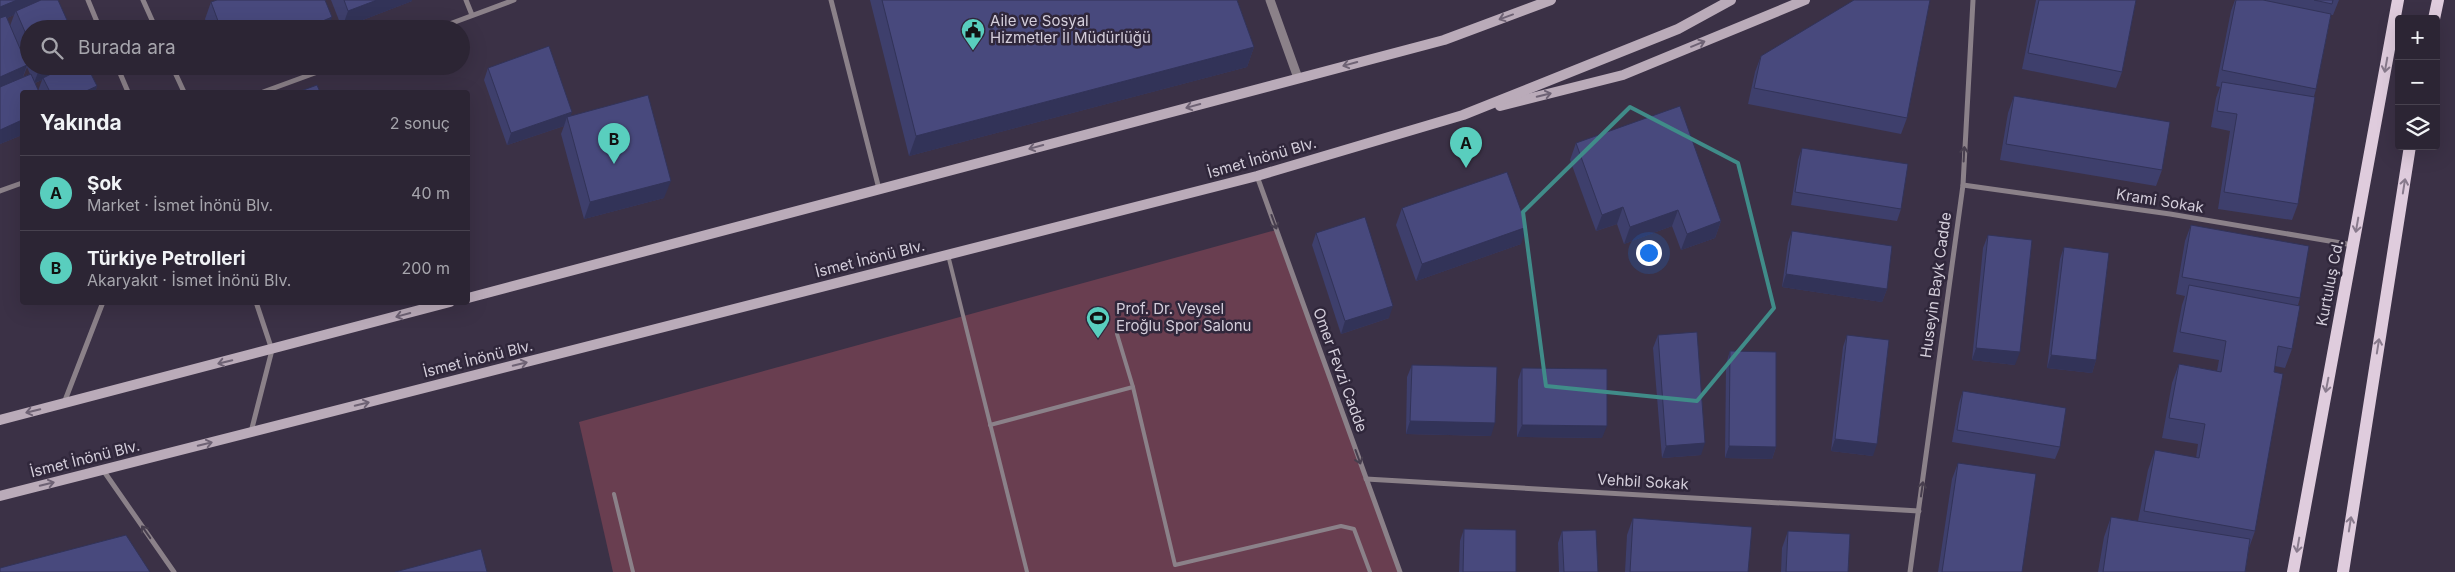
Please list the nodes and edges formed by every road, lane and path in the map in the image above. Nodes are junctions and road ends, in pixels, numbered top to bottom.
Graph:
1 (88, 0) edge
2 (143, 0) edge
3 (466, 0) edge
4 (514, 0) edge
5 (831, 0) edge
6 (1270, 0) edge
7 (1551, 0) edge
8 (1731, 0) edge
9 (1805, 0) edge
10 (1973, 0) edge
11 (2398, 0) edge
12 (2438, 0) edge
13 (472, 15) junction
14 (2435, 15) edge
15 (96, 20) edge
16 (152, 20) edge
17 (459, 20) edge
18 (121, 75) edge
19 (176, 75) edge
20 (309, 75) edge
21 (1298, 78) junction
22 (127, 90) edge
23 (183, 90) edge
24 (268, 90) edge
25 (1463, 115) junction
26 (2409, 150) edge
27 (1257, 176) junction
28 (20, 184) edge
29 (1963, 184) junction
30 (879, 189) junction
31 (0, 191) edge
32 (2353, 245) junction
33 (948, 255) junction
34 (470, 297) edge
35 (102, 305) edge
36 (257, 305) edge
37 (439, 305) edge
38 (1117, 334) dead end
39 (272, 350) junction
40 (1133, 387) junction
41 (64, 404) junction
42 (0, 420) edge
43 (990, 425) junction
44 (251, 432) junction
45 (103, 470) junction
46 (1366, 479) junction
47 (614, 494) dead end
48 (0, 496) edge
49 (1918, 511) junction
50 (174, 572) edge
51 (633, 572) edge
52 (1027, 572) edge
53 (1370, 572) edge
54 (1400, 572) edge
55 (1910, 572) edge
56 (2293, 572) edge
57 (2343, 572) edge

1 - 15 street
2 - 16 street
3 - 13 street
4 - 13 street
5 - 30 street
6 - 21 street
7 -> 21 main road
8 - 25 main road, İsmet İnönü Blv.
25 -> 9 main road
29 -> 10 street, Huseyin Bayk Cadde
11 -> 32 main road, Kurtuluş Cd.
12 - 14 main road
13 - 17 street
18 - 22 street
19 - 23 street
20 - 24 street
21 -> 30 main road
25 - 27 main road, İsmet İnönü Blv.
57 -> 26 main road
27 - 33 main road, İsmet İnönü Blv.
27 -> 46 street, Omer Fevzi Cadde
28 - 31 street
29 - 32 street, Krami Sokak
49 -> 29 street, Huseyin Bayk Cadde
30 - 34 main road
32 -> 56 main road, Kurtuluş Cd.
33 - 43 lane
44 -> 33 main road, İsmet İnönü Blv.
35 - 41 street
36 - 39 street
37 -> 39 main road
38 - 40 lane
39 -> 41 main road
39 - 44 street
40 - 43 lane
40 - 53 lane
41 -> 42 main road
43 - 52 lane
45 -> 44 main road, İsmet İnönü Blv.
48 -> 45 main road, İsmet İnönü Blv.
50 -> 45 street
46 - 49 street, Vehbil Sokak
46 - 54 street, Omer Fevzi Cadde
47 - 51 lane
49 - 55 street, Huseyin Bayk Cadde

